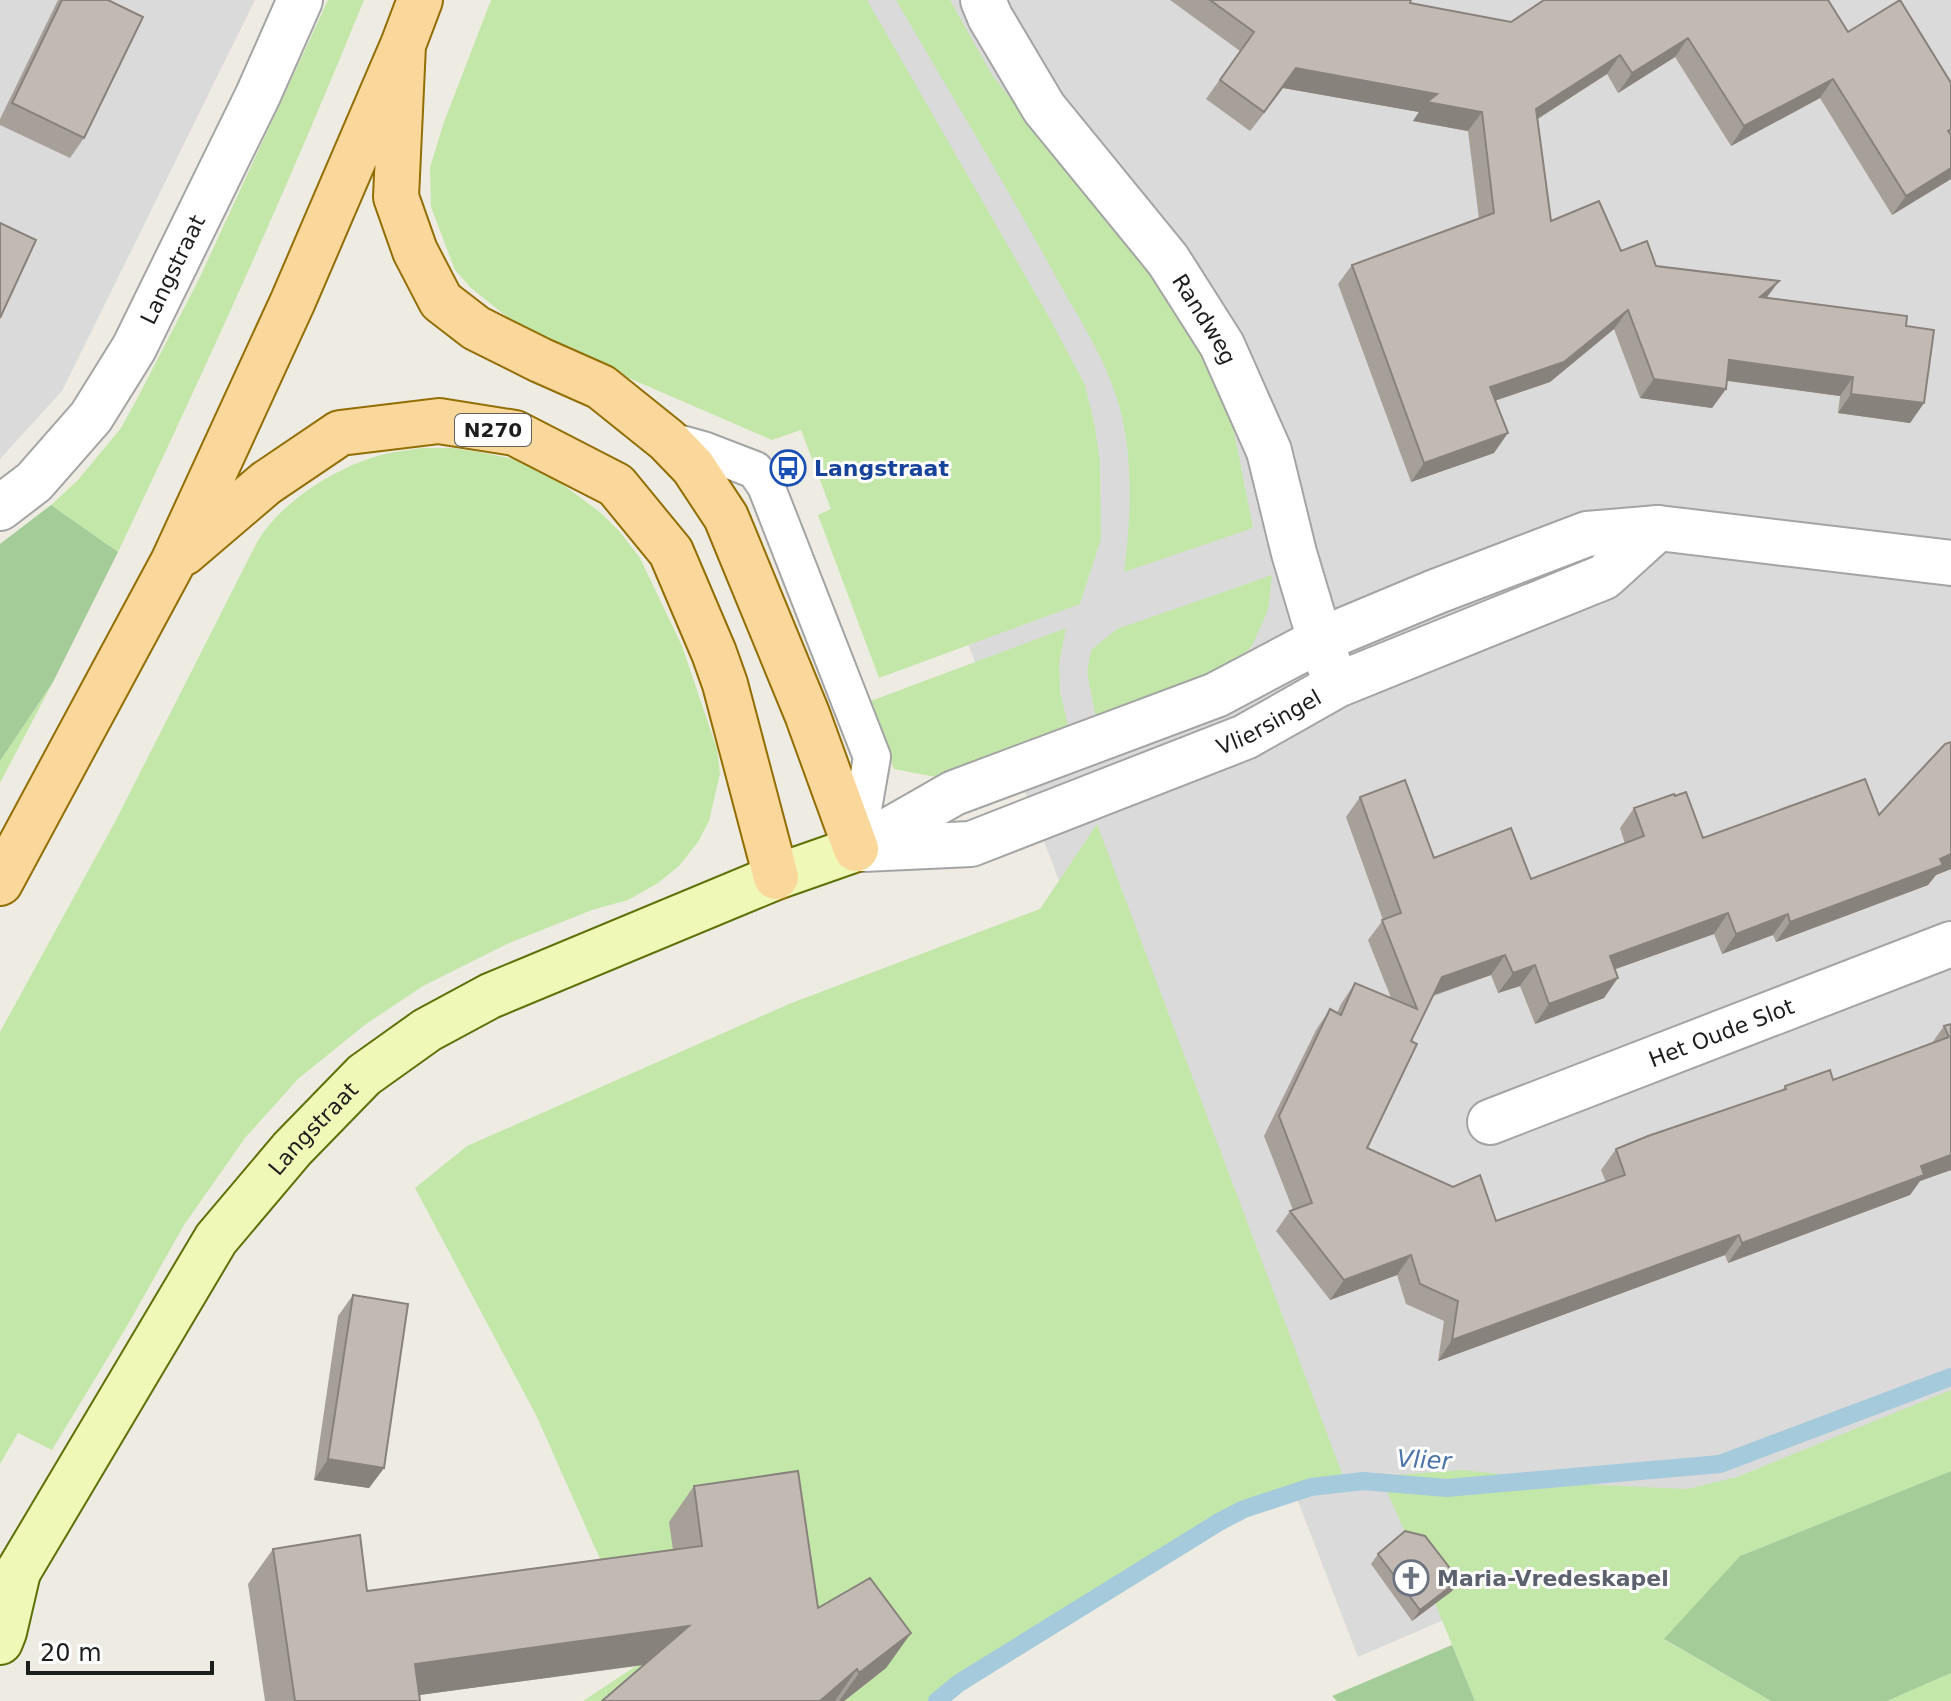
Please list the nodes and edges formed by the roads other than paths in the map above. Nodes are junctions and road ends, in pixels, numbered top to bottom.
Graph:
1 (300, 0) edge
2 (420, 0) edge
3 (983, 0) edge
4 (403, 45) junction
5 (0, 508) edge
6 (1658, 528) junction
7 (173, 562) junction
8 (1951, 563) edge
9 (1320, 640) junction
10 (1337, 685) junction
11 (856, 849) junction
12 (776, 877) junction
13 (0, 883) edge
14 (1951, 944) edge
15 (1490, 1122) dead end
16 (9, 1581) edge
17 (0, 1642) edge

1 - 5 street, Langstraat
2 - 4 main road, N270
3 - 9 street, Randweg
4 - 7 main road, N270
4 - 11 main road, N270
6 - 8 street, Vliersingel
6 - 9 street, Vliersingel
6 - 10 street, Vliersingel
7 - 12 main road, N270
7 - 13 main road, N270
9 - 10 street, Randweg
9 - 11 street, Vliersingel
10 - 11 street, Vliersingel
11 - 12 main road, Vliersingel
12 - 16 main road, Langstraat
14 - 15 street, Het Oude Slot
16 - 17 main road, Langstraat

